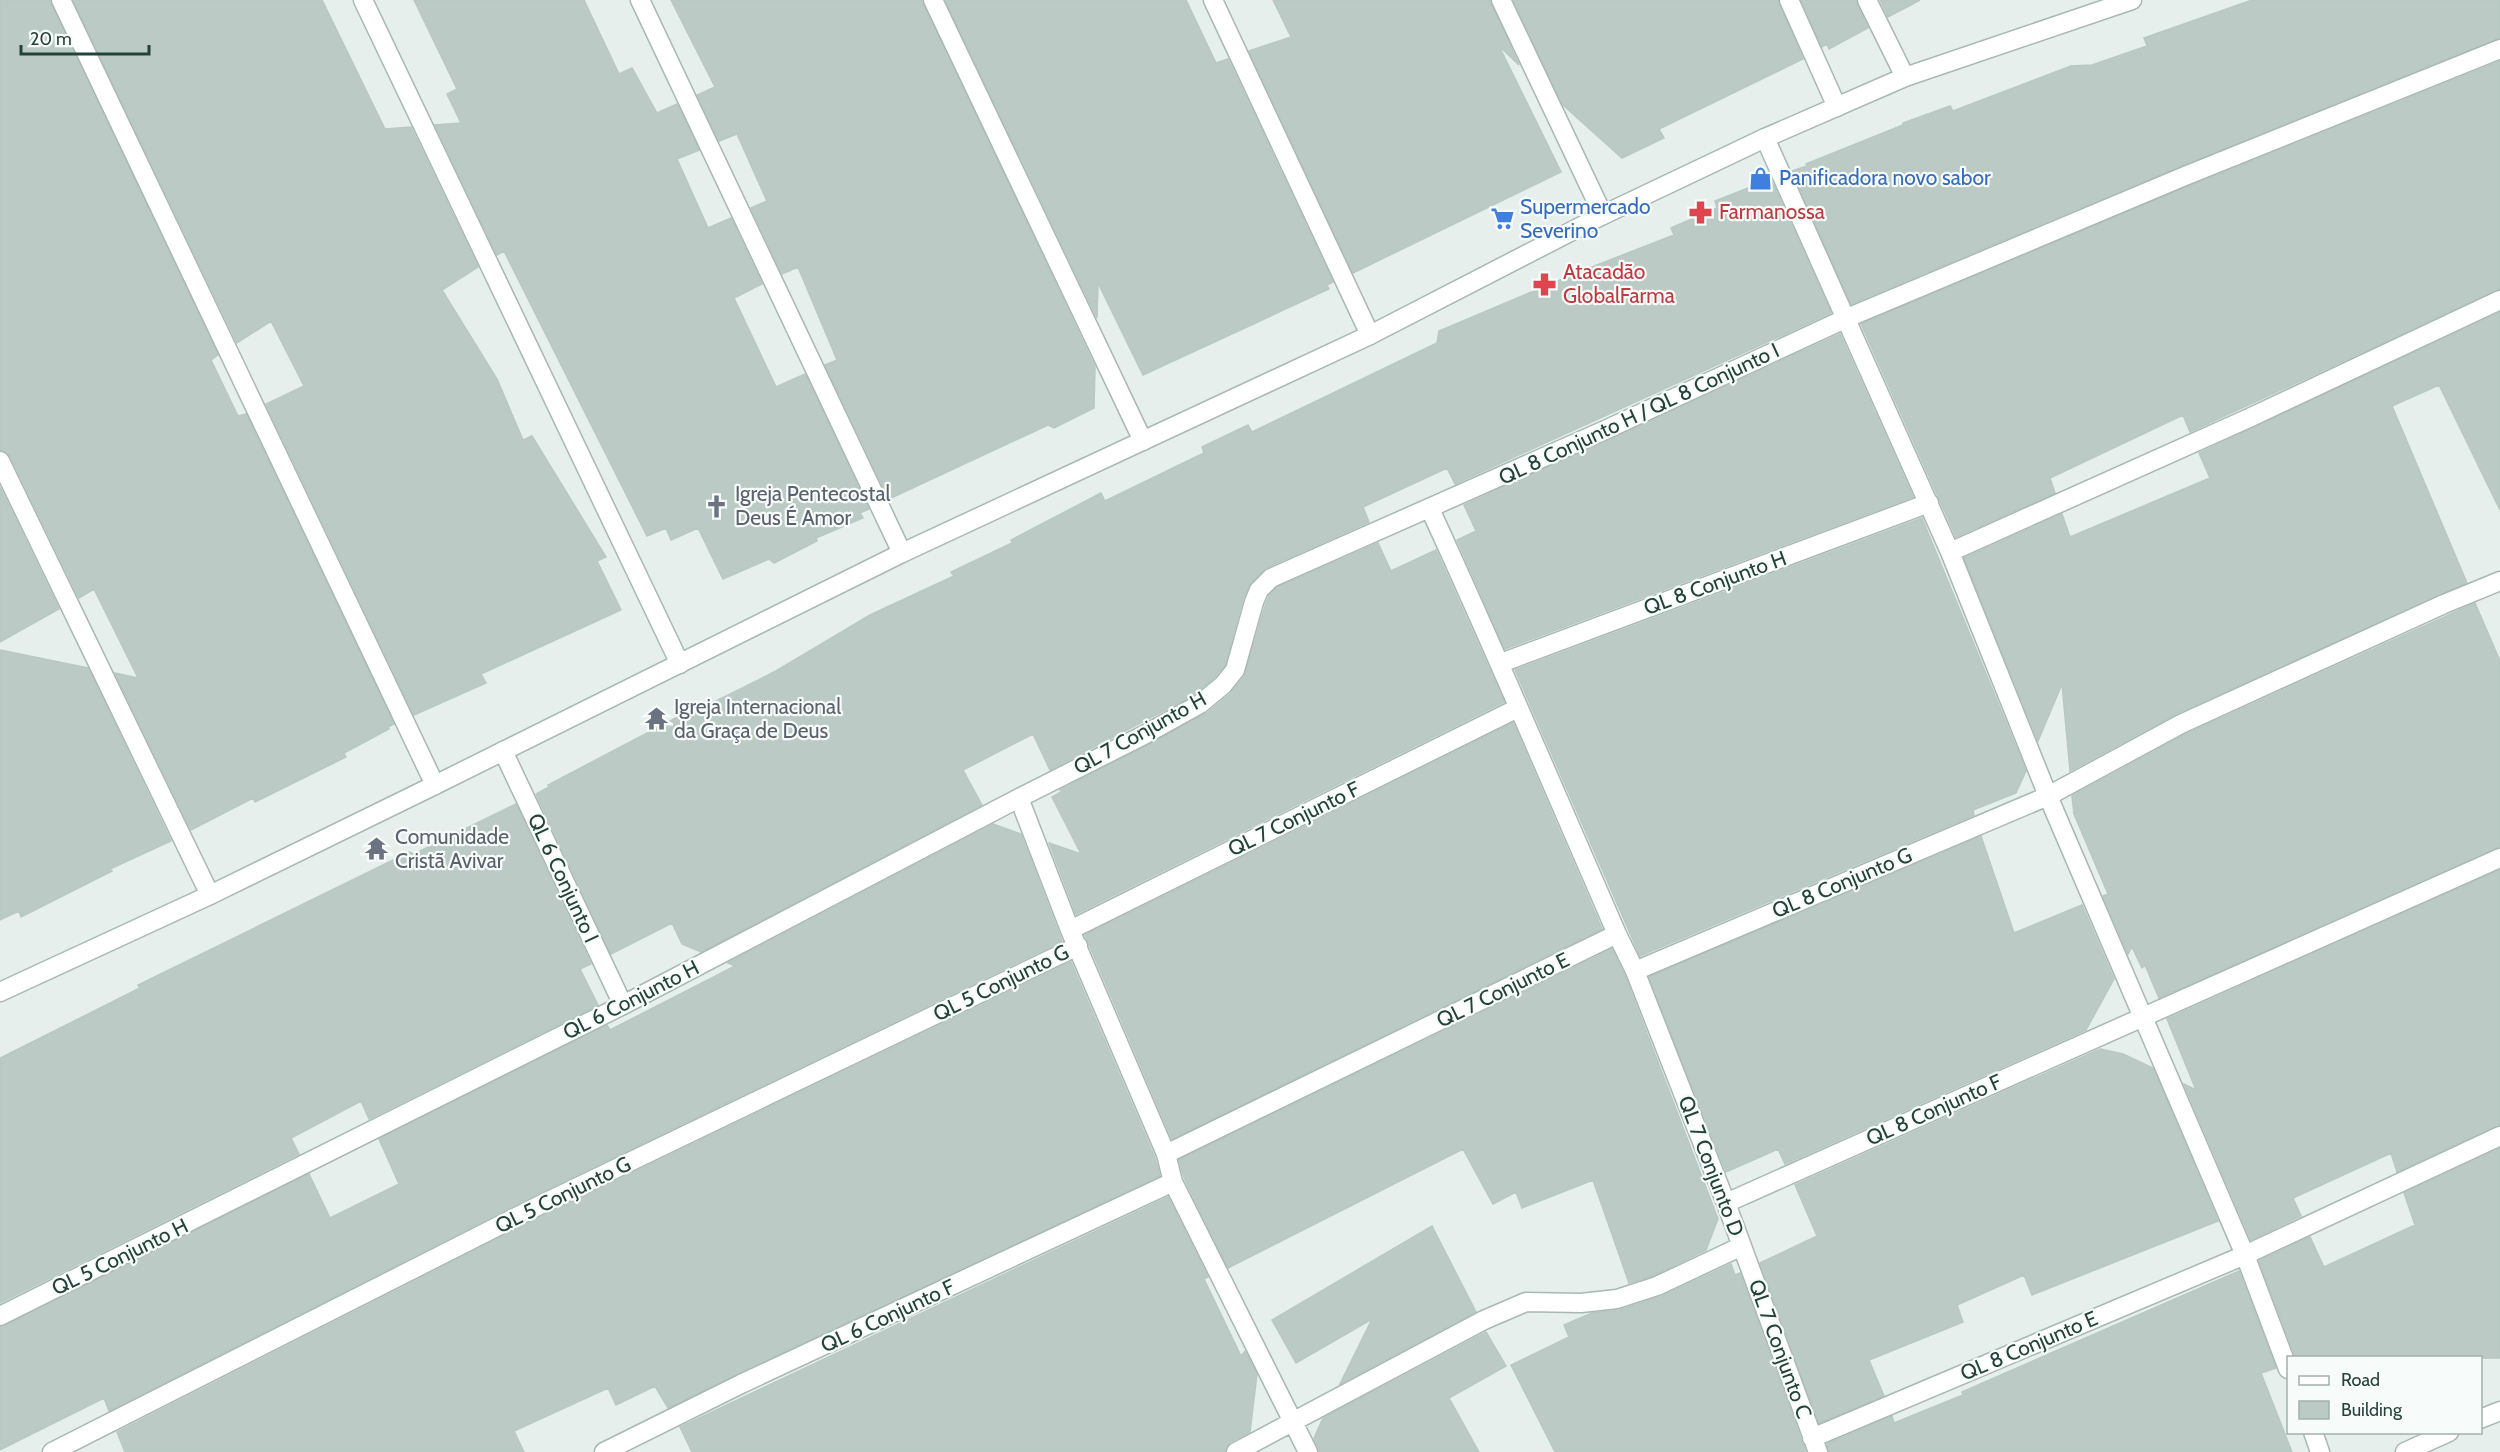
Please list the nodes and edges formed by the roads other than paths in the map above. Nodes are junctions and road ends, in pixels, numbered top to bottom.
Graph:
1 (61, 0) edge
2 (363, 0) edge
3 (640, 0) edge
4 (933, 0) edge
5 (1213, 0) edge
6 (1501, 0) edge
7 (1789, 0) edge
8 (1867, 0) edge
9 (2132, 0) edge
10 (2500, 49) edge
11 (1905, 77) junction
12 (1837, 107) junction
13 (1765, 138) junction
14 (1603, 214) junction
15 (2500, 300) edge
16 (1847, 318) junction
17 (1370, 335) junction
18 (1143, 441) junction
19 (0, 461) edge
20 (1929, 503) junction
21 (1430, 509) junction
22 (1950, 552) junction
23 (902, 553) junction
24 (2500, 580) edge
25 (1501, 663) junction
26 (680, 664) junction
27 (1518, 708) junction
28 (503, 751) junction
29 (435, 785) junction
30 (2048, 796) junction
31 (1019, 798) junction
32 (2500, 858) edge
33 (210, 895) junction
34 (1617, 934) junction
35 (1074, 938) junction
36 (1635, 971) junction
37 (0, 992) edge
38 (623, 1005) junction
39 (2142, 1016) junction
40 (2500, 1136) edge
41 (1166, 1154) junction
42 (1173, 1182) junction
43 (240, 1197) joint
44 (1726, 1203) junction
45 (1742, 1246) junction
46 (2245, 1255) junction
47 (0, 1316) edge
48 (2287, 1364) edge
49 (2500, 1410) edge
50 (2482, 1419) edge
51 (1294, 1423) junction
52 (2314, 1434) edge
53 (2444, 1434) edge
54 (1815, 1445) edge
55 (52, 1452) edge
56 (604, 1452) edge
57 (1236, 1452) edge
58 (1308, 1452) edge
59 (2320, 1452) edge
60 (2404, 1452) edge

1 - 29 street
2 - 26 street
3 - 23 street
4 - 18 street
5 - 17 street
6 - 14 street
7 - 12 street
8 - 11 street
9 - 11 street
10 - 16 street, QL 8 Conjunto H / QL 8 Conjunto I
11 - 12 street
12 - 13 street
13 - 14 street
13 - 16 street
14 - 17 street
15 - 22 street
16 - 20 street
16 - 21 street, QL 8 Conjunto H / QL 8 Conjunto I
17 - 18 street
18 - 23 street
19 - 33 street
20 - 22 street
20 - 25 street, QL 8 Conjunto H
21 - 25 street
21 - 31 street, QL 7 Conjunto H
22 - 30 street
23 - 26 street
24 - 30 street, QL 8 Conjunto G
25 - 27 street
26 - 28 street
27 - 34 street
27 - 35 street, QL 7 Conjunto F
28 - 29 street
28 - 38 street, QL 6 Conjunto I
29 - 33 street
30 - 36 street, QL 8 Conjunto G
30 - 39 street
31 - 35 street
31 - 38 street, QL 6 Conjunto H
32 - 39 street, QL 8 Conjunto F
33 - 37 street
34 - 36 street, QL 7 Conjunto D
34 - 41 street, QL 7 Conjunto E
35 - 41 street
35 - 55 street, QL 5 Conjunto G
36 - 44 street, QL 7 Conjunto D
38 - 43 street, QL 6 Conjunto H
39 - 44 street, QL 8 Conjunto F
39 - 46 street
40 - 46 street, QL 8 Conjunto E
41 - 42 street
42 - 51 street
42 - 56 street, QL 6 Conjunto F
43 - 47 street, QL 5 Conjunto H
44 - 45 street, QL 7 Conjunto D
45 - 51 street, QL 7 Conjunto D
45 - 54 street, QL 7 Conjunto C
46 - 48 street
46 - 54 street, QL 8 Conjunto E
49 - 50 street
51 - 57 street, QL 7 Conjunto D
51 - 58 street
52 - 59 street
53 - 60 street

